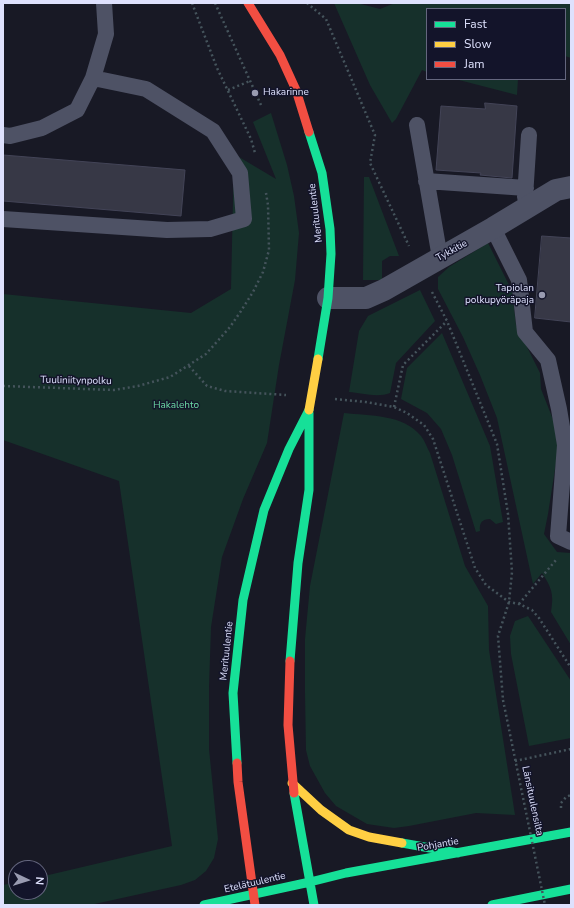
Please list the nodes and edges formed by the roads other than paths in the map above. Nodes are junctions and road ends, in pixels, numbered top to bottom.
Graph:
1 (104, 3) edge
2 (248, 3) edge
3 (256, 3) edge
4 (262, 24) junction
5 (93, 78) junction
6 (417, 125) dead end
7 (3, 135) edge
8 (529, 135) dead end
9 (426, 181) junction
10 (571, 187) edge
11 (525, 198) junction
12 (3, 219) edge
13 (493, 228) junction
14 (440, 258) junction
15 (328, 298) junction
16 (309, 410) junction
17 (571, 542) edge
18 (292, 783) junction
19 (571, 832) edge
20 (458, 853) junction
21 (310, 882) junction
22 (571, 889) edge
23 (252, 894) junction
24 (204, 905) edge
25 (254, 905) edge
26 (314, 905) edge
27 (492, 905) edge

1 - 5 lane
2 - 4 main road, Merituulentie
3 - 4 main road, Merituulentie
4 - 15 main road, Merituulentie
5 - 7 lane
5 - 12 lane
6 - 9 lane
8 - 11 lane
9 - 11 lane
9 - 14 lane
10 - 11 street, Tykkitie
11 - 13 street, Tykkitie
13 - 14 street, Tykkitie
13 - 17 lane
14 - 15 street, Tykkitie
15 - 16 main road, Merituulentie, bridge
16 - 18 main road, Merituulentie
16 - 23 main road, Merituulentie
18 - 20 main road
18 - 21 main road, Merituulentie
19 - 20 main road, Pohjantie
20 - 21 main road, Pohjantie
21 - 23 main road, Etelätuulentie
21 - 26 main road, Merituulentie
22 - 27 main road
23 - 24 main road, Etelätuulentie
23 - 25 main road, Merituulentie

